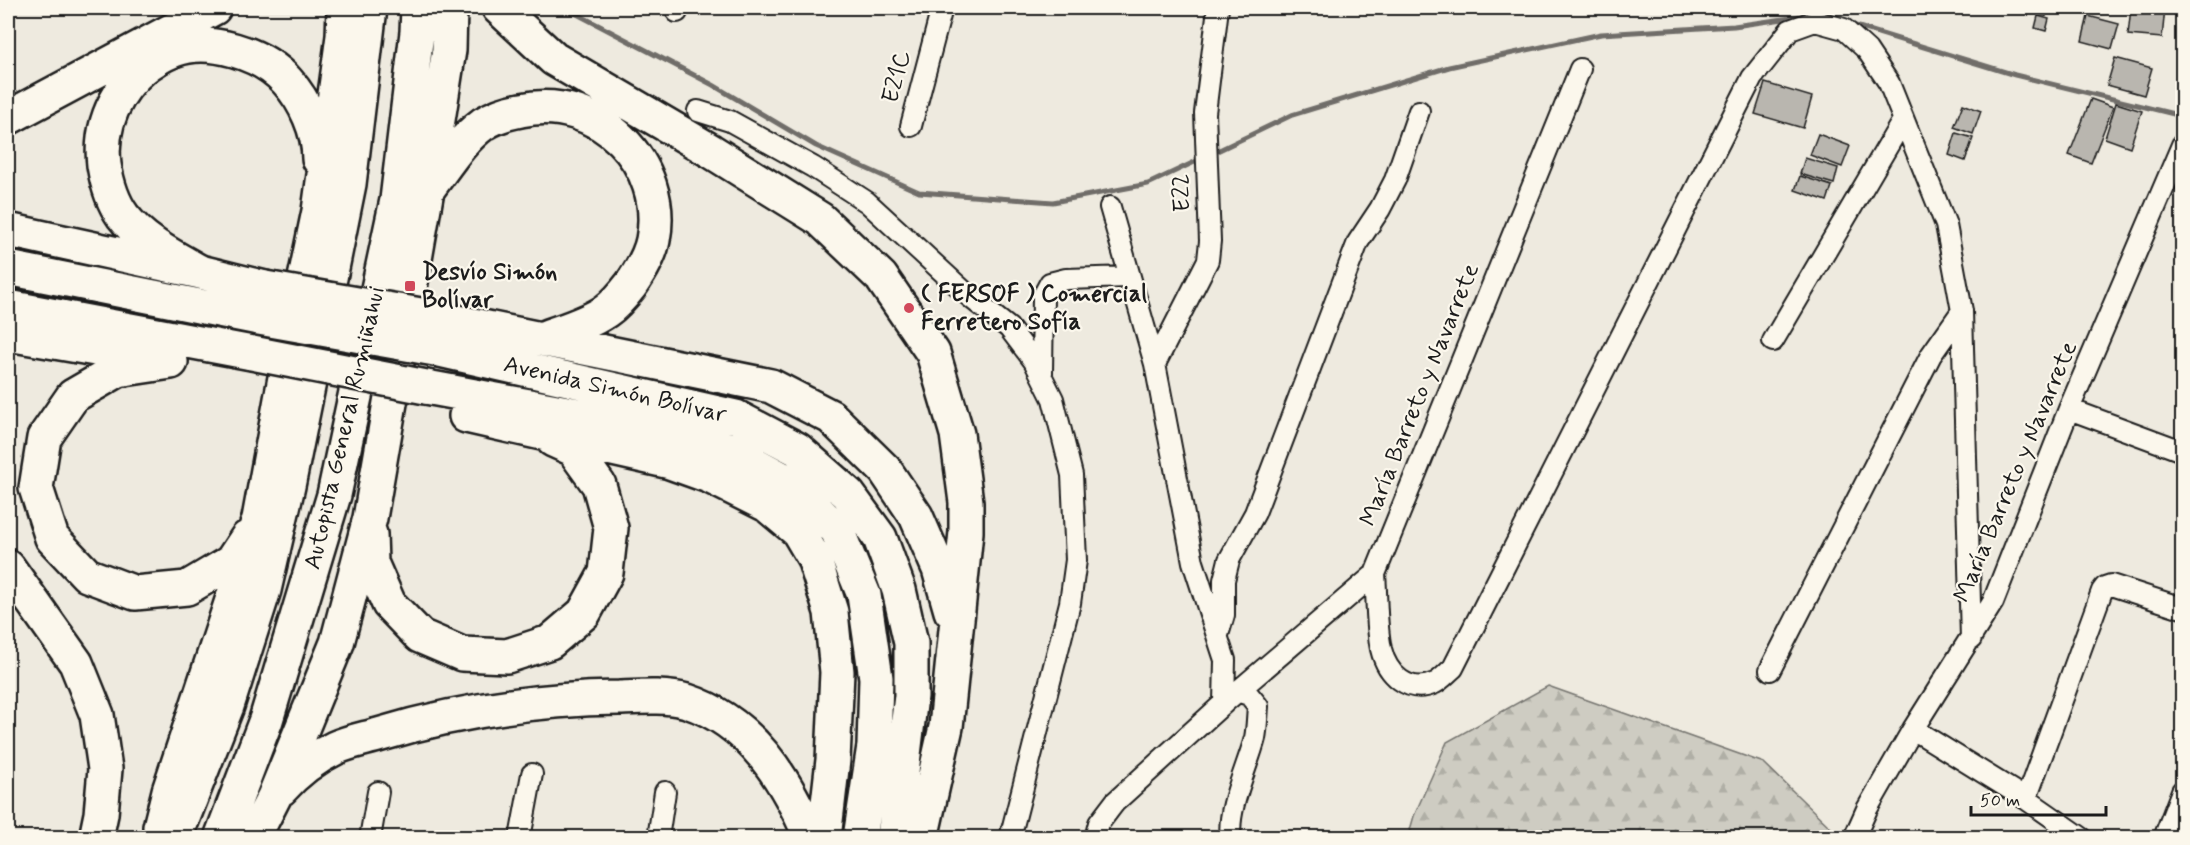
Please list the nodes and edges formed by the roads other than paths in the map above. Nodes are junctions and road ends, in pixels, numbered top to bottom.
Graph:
1 (214, 8) edge
2 (344, 8) edge
3 (370, 8) edge
4 (418, 8) edge
5 (450, 8) edge
6 (499, 8) edge
7 (942, 8) edge
8 (1218, 8) edge
9 (1580, 69) dead end
10 (698, 111) dead end
11 (1419, 111) dead end
12 (8, 118) edge
13 (1903, 120) junction
14 (910, 126) dead end
15 (2182, 145) edge
16 (427, 190) junction
17 (1110, 207) dead end
18 (318, 211) junction
19 (8, 230) edge
20 (8, 268) edge
21 (200, 272) junction
22 (1129, 277) junction
23 (262, 303) junction
24 (8, 307) edge
25 (1962, 311) junction
26 (8, 333) edge
27 (436, 333) junction
28 (543, 339) junction
29 (1773, 341) dead end
30 (171, 362) junction
31 (251, 364) junction
32 (1155, 364) junction
33 (1042, 377) junction
34 (425, 396) junction
35 (2069, 409) junction
36 (530, 430) junction
37 (2182, 451) edge
38 (370, 518) junction
39 (260, 519) junction
40 (8, 567) edge
41 (1375, 574) junction
42 (2182, 608) edge
43 (957, 633) junction
44 (1218, 635) junction
45 (1971, 639) junction
46 (1770, 670) dead end
47 (1231, 697) junction
48 (1913, 729) junction
49 (532, 774) dead end
50 (169, 791) junction
51 (2182, 791) edge
52 (378, 792) dead end
53 (665, 792) dead end
54 (274, 797) junction
55 (2026, 799) junction
56 (96, 837) edge
57 (136, 837) edge
58 (158, 837) edge
59 (175, 837) edge
60 (221, 837) edge
61 (253, 837) edge
62 (370, 837) edge
63 (520, 837) edge
64 (657, 837) edge
65 (811, 837) edge
66 (824, 837) edge
67 (860, 837) edge
68 (894, 837) edge
69 (921, 837) edge
70 (1010, 837) edge
71 (1095, 837) edge
72 (1231, 837) edge
73 (1854, 837) edge
74 (2082, 837) edge
75 (2164, 837) edge

1 - 12 highway
2 - 18 highway
3 - 59 highway, Autopista General Rumiñahui
4 - 60 highway, Autopista General Rumiñahui
5 - 16 highway
6 - 43 highway
7 - 14 street, E21C
8 - 32 street, E22
9 - 41 street, María Barreto y Navarrete
10 - 33 street
11 - 44 street
13 - 25 street
13 - 29 street
13 - 41 street
15 - 35 street, María Barreto y Navarrete
16 - 28 highway
16 - 38 highway
17 - 22 street
18 - 21 highway
18 - 39 highway
19 - 21 highway
20 - 23 highway
21 - 23 highway
22 - 32 street
22 - 33 street
23 - 27 highway, bridge
24 - 31 highway
25 - 45 street
25 - 46 street
26 - 30 highway
27 - 28 highway
27 - 68 highway, Avenida Simón Bolívar
28 - 43 highway
30 - 31 highway
30 - 39 highway
31 - 34 highway
32 - 44 street
33 - 70 street
34 - 36 highway
34 - 67 highway, Avenida Simón Bolívar
35 - 37 street
35 - 45 street, María Barreto y Navarrete
36 - 38 highway
36 - 66 highway
38 - 54 highway
39 - 50 highway
40 - 56 highway
41 - 47 street, María Barreto y Navarrete
42 - 55 street
43 - 69 highway
44 - 47 street
45 - 48 street, María Barreto y Navarrete
47 - 71 street, María Barreto y Navarrete
47 - 72 street
48 - 55 street
48 - 73 street, María Barreto y Navarrete
49 - 63 street
50 - 57 highway
50 - 58 highway
51 - 75 street
52 - 62 street
53 - 64 street
54 - 61 highway
54 - 65 highway
55 - 74 street

